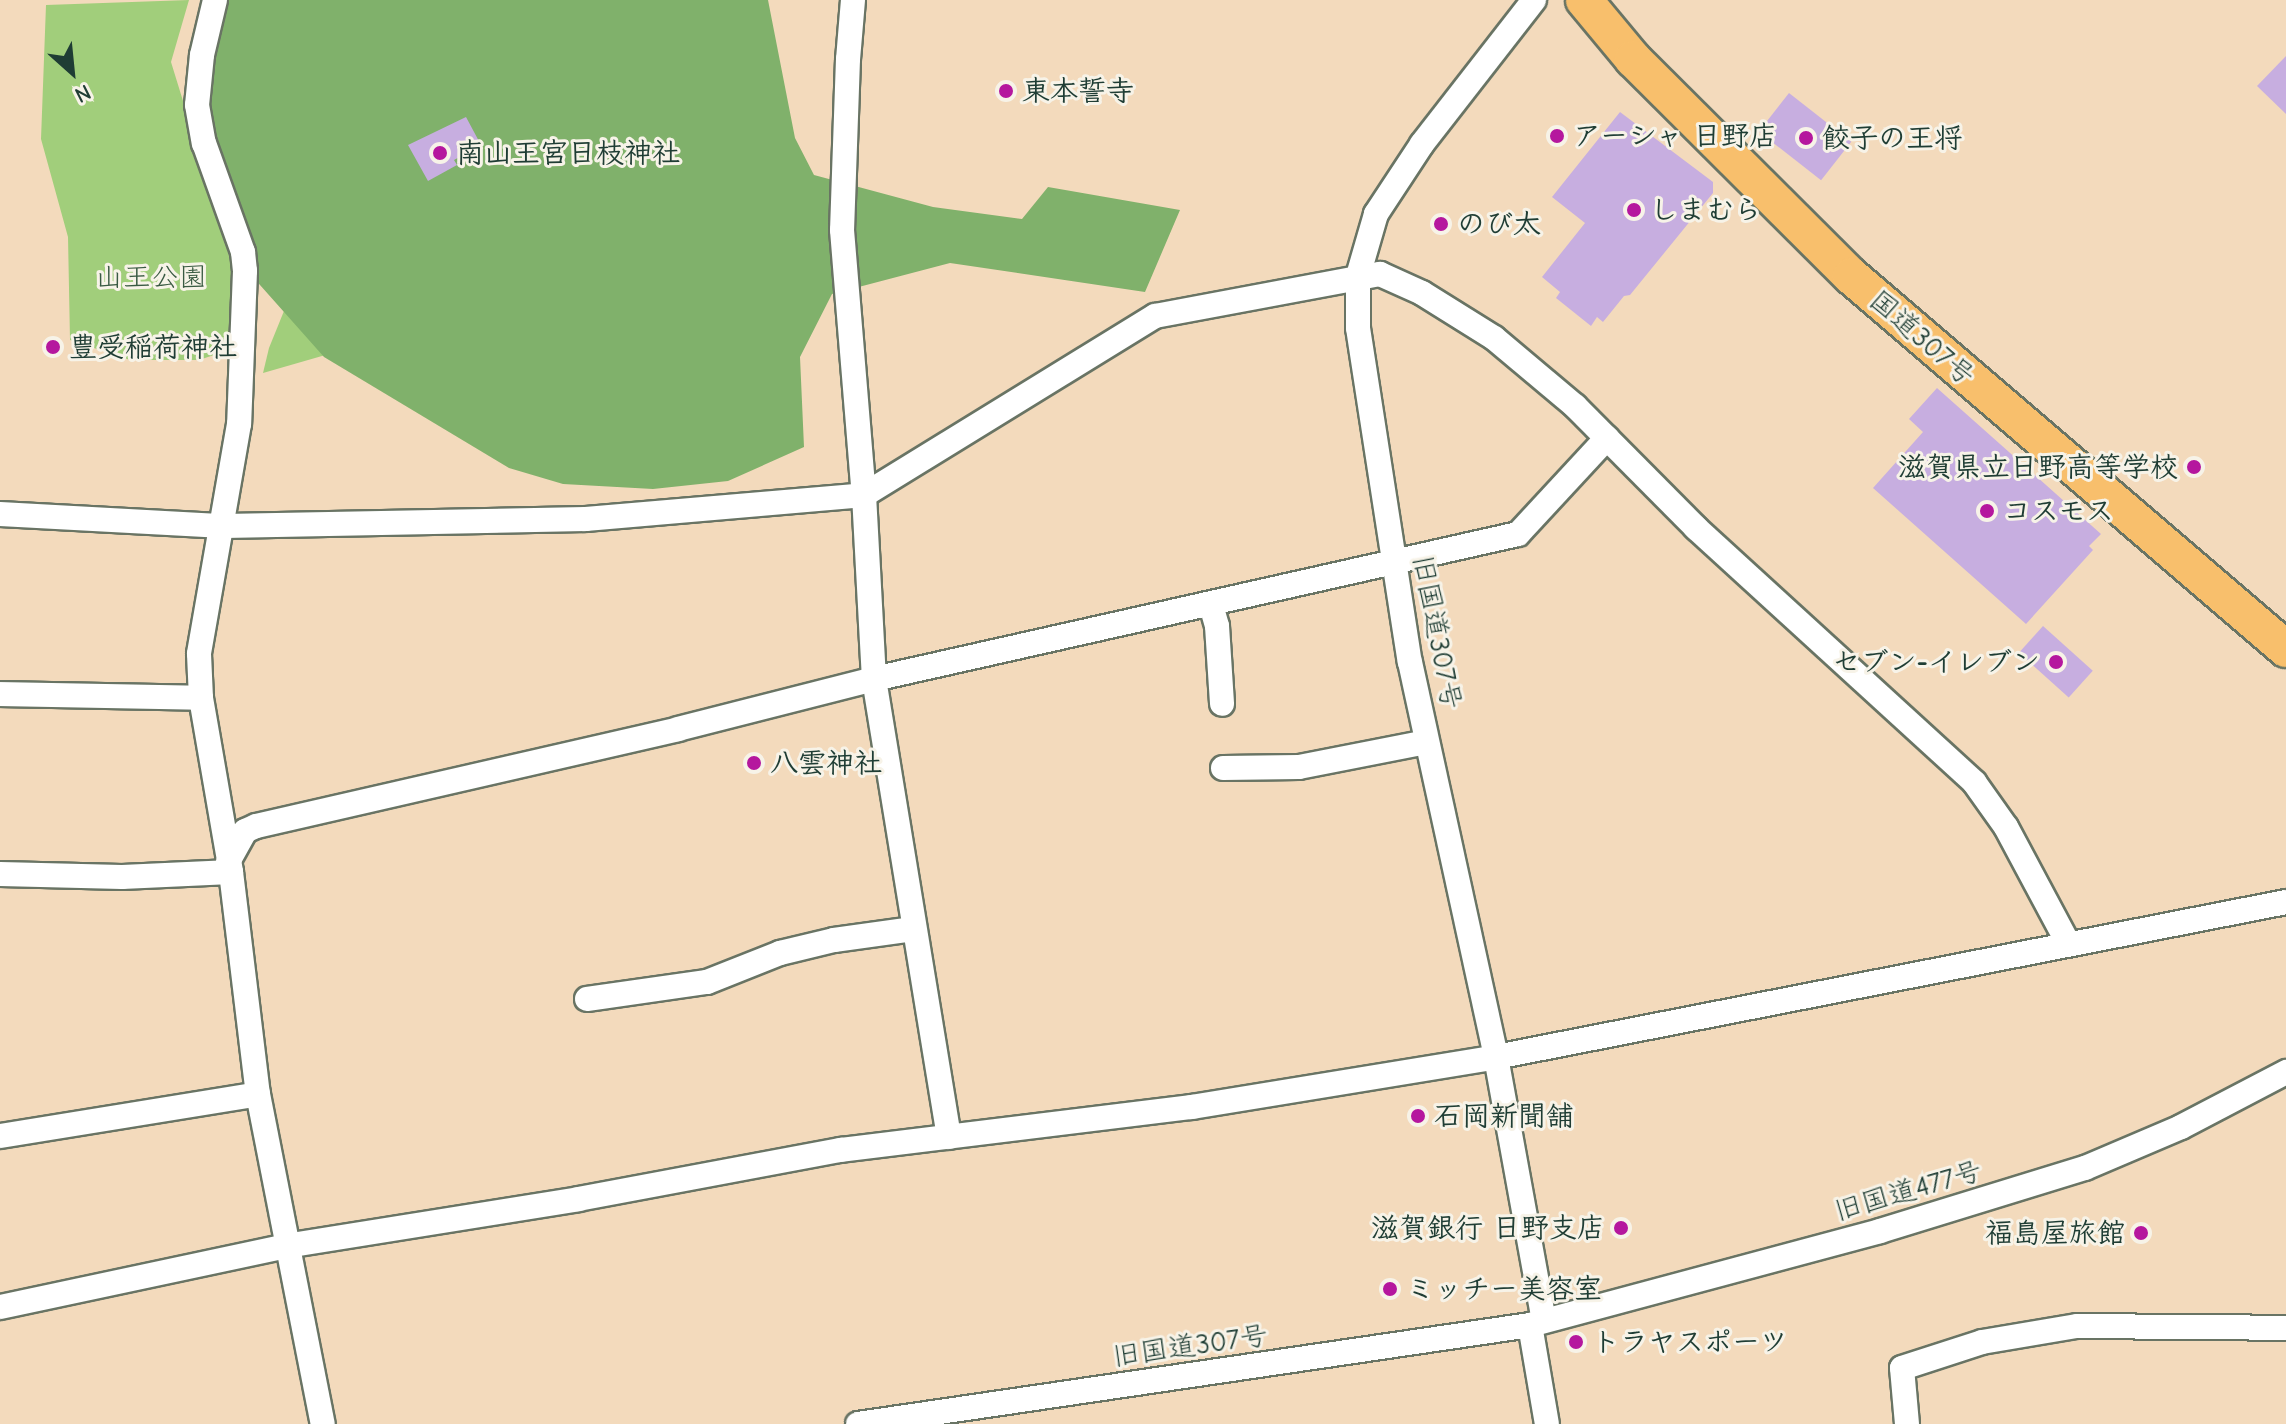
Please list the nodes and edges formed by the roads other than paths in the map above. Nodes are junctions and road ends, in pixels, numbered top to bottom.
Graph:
1 (215, 0) edge
2 (853, 0) edge
3 (1534, 0) edge
4 (1584, 0) edge
5 (1358, 276) junction
6 (1607, 438) junction
7 (864, 495) junction
8 (0, 514) edge
9 (224, 526) junction
10 (1393, 564) junction
11 (1211, 605) junction
12 (2286, 649) edge
13 (874, 679) junction
14 (0, 694) edge
15 (201, 698) junction
16 (1222, 704) dead end
17 (1427, 742) junction
18 (1223, 768) dead end
19 (229, 867) junction
20 (0, 874) edge
21 (2286, 902) edge
22 (913, 929) junction
23 (2068, 943) junction
24 (587, 999) dead end
25 (1496, 1057) junction
26 (2286, 1072) edge
27 (258, 1094) junction
28 (0, 1136) edge
29 (949, 1137) junction
30 (286, 1246) junction
31 (0, 1307) edge
32 (1537, 1323) junction
33 (2286, 1328) edge
34 (323, 1424) edge
35 (858, 1424) edge
36 (1547, 1424) edge
37 (1907, 1424) edge

1 - 9 street
2 - 7 street
3 - 5 street, 旧国道307号
4 - 12 highway, 国道307号
5 - 6 street
5 - 7 street
5 - 10 street, 旧国道307号
6 - 10 street
6 - 23 street
7 - 9 street
7 - 13 street
8 - 9 street
9 - 15 street
10 - 11 street
10 - 17 street, 旧国道307号
11 - 13 street
11 - 16 street
13 - 19 street
13 - 22 street
14 - 15 street
15 - 19 street
17 - 18 street
17 - 25 street, 旧国道307号
19 - 20 street
19 - 27 street
21 - 23 street
22 - 24 street
22 - 29 street
23 - 25 street
25 - 29 street
25 - 32 street, 旧国道307号
26 - 32 street, 旧国道477号
27 - 28 street
27 - 30 street
29 - 30 street
30 - 31 street
30 - 34 street
32 - 35 street, 旧国道307号
32 - 36 street
33 - 37 street

